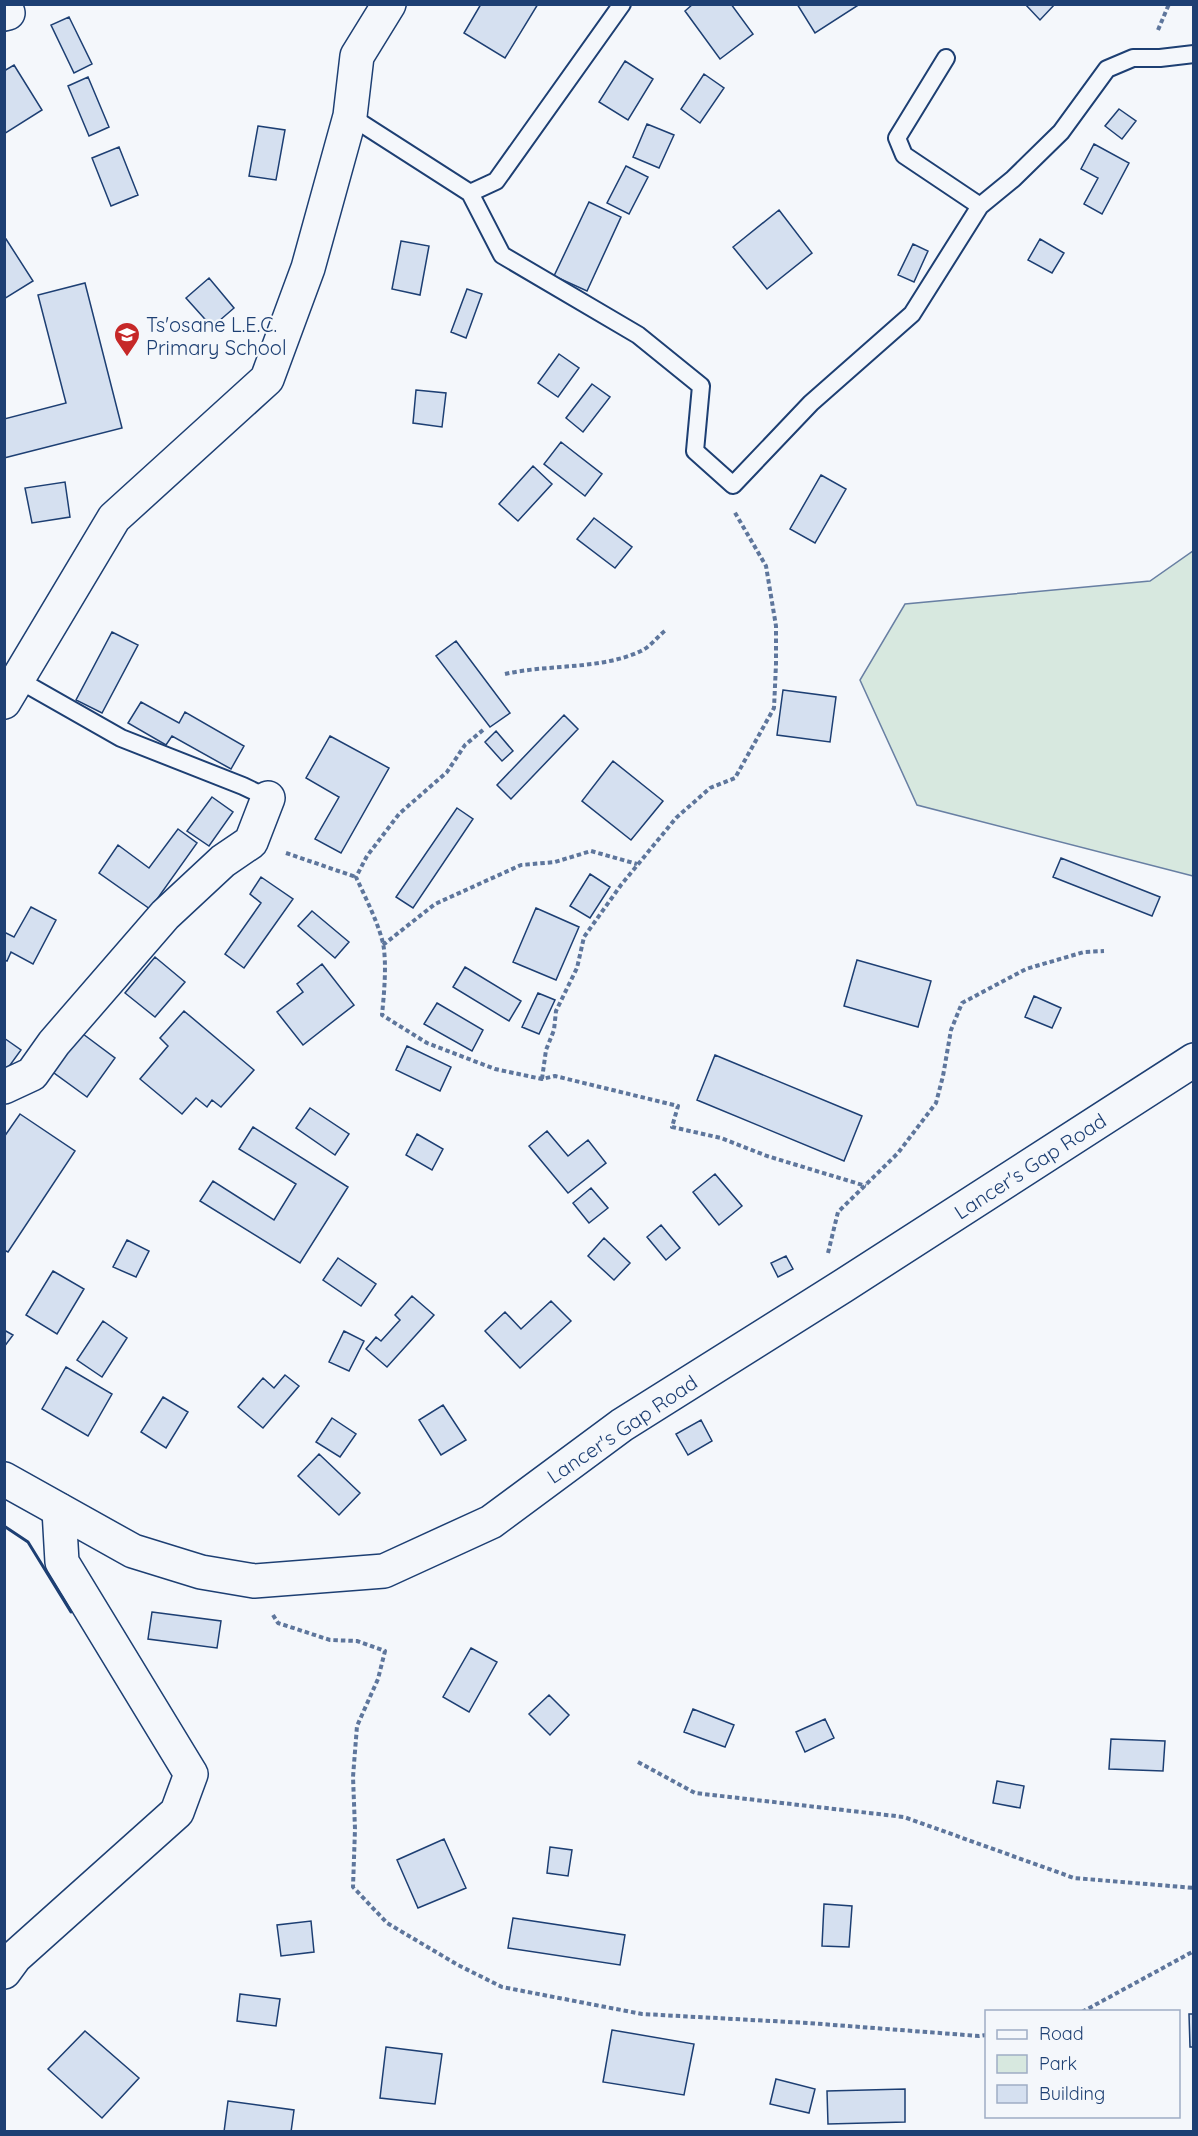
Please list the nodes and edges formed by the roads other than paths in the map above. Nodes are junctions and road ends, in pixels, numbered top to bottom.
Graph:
1 (5, 4) edge
2 (389, 4) edge
3 (622, 4) edge
4 (4, 14) edge
5 (1194, 54) edge
6 (946, 58) dead end
7 (350, 116) junction
8 (470, 193) junction
9 (980, 206) junction
10 (12, 691) edge
11 (268, 798) joint
12 (1194, 1060) edge
13 (4, 1087) edge
14 (4, 1479) edge
15 (59, 1510) junction
16 (4, 1972) edge

1 - 4 street
2 - 7 street
3 - 8 lane
5 - 9 lane
6 - 9 lane
7 - 8 lane
7 - 10 street
8 - 9 lane
10 - 11 lane
11 - 13 street
12 - 15 street, Lancer's Gap Road
14 - 15 street, Lancer's Gap Road
15 - 16 street

